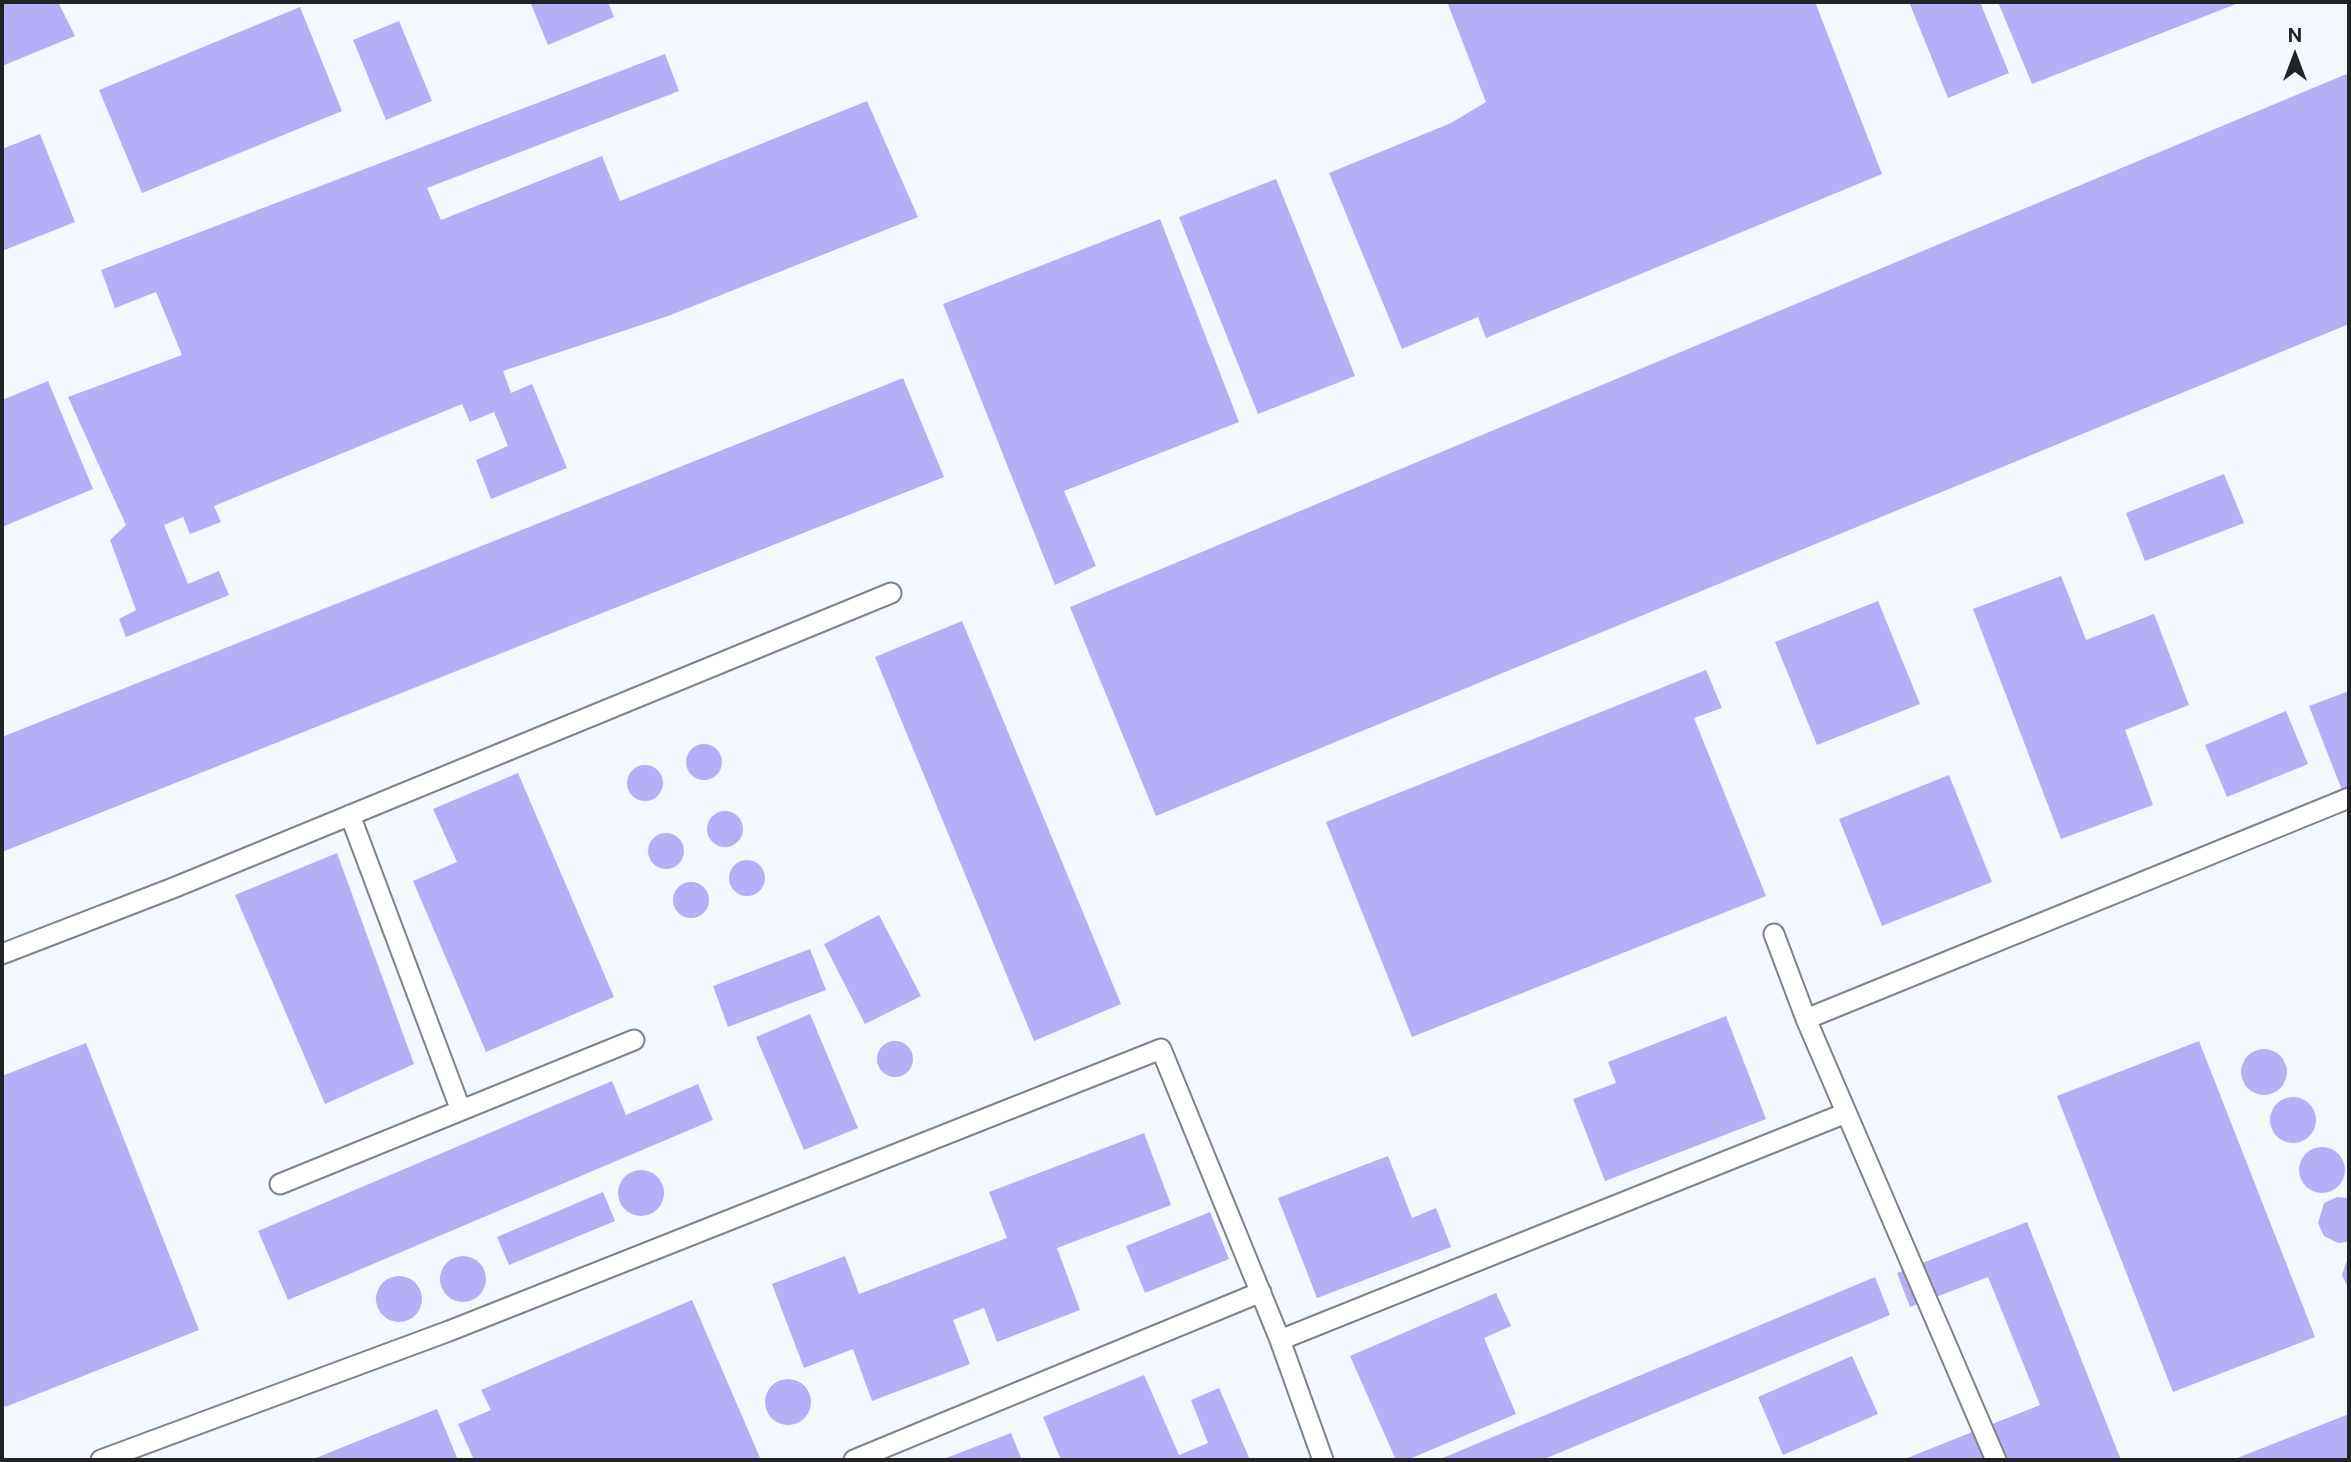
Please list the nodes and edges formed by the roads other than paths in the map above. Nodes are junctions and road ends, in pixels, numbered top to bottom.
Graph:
1 (891, 593) dead end
2 (2349, 799) edge
3 (350, 815) junction
4 (1774, 934) dead end
5 (2, 954) edge
6 (1806, 1019) junction
7 (634, 1040) dead end
8 (460, 1108) junction
9 (1846, 1113) junction
10 (280, 1184) dead end
11 (1261, 1292) junction
12 (1280, 1340) junction
13 (101, 1460) edge
14 (854, 1460) edge
15 (1323, 1460) edge
16 (1996, 1460) edge

1 - 3 lane
2 - 6 lane
3 - 5 lane
3 - 8 lane
4 - 6 lane
6 - 9 lane
7 - 8 lane
8 - 10 lane
9 - 12 lane
9 - 16 lane
11 - 12 lane
11 - 13 lane
11 - 14 lane
12 - 15 lane

